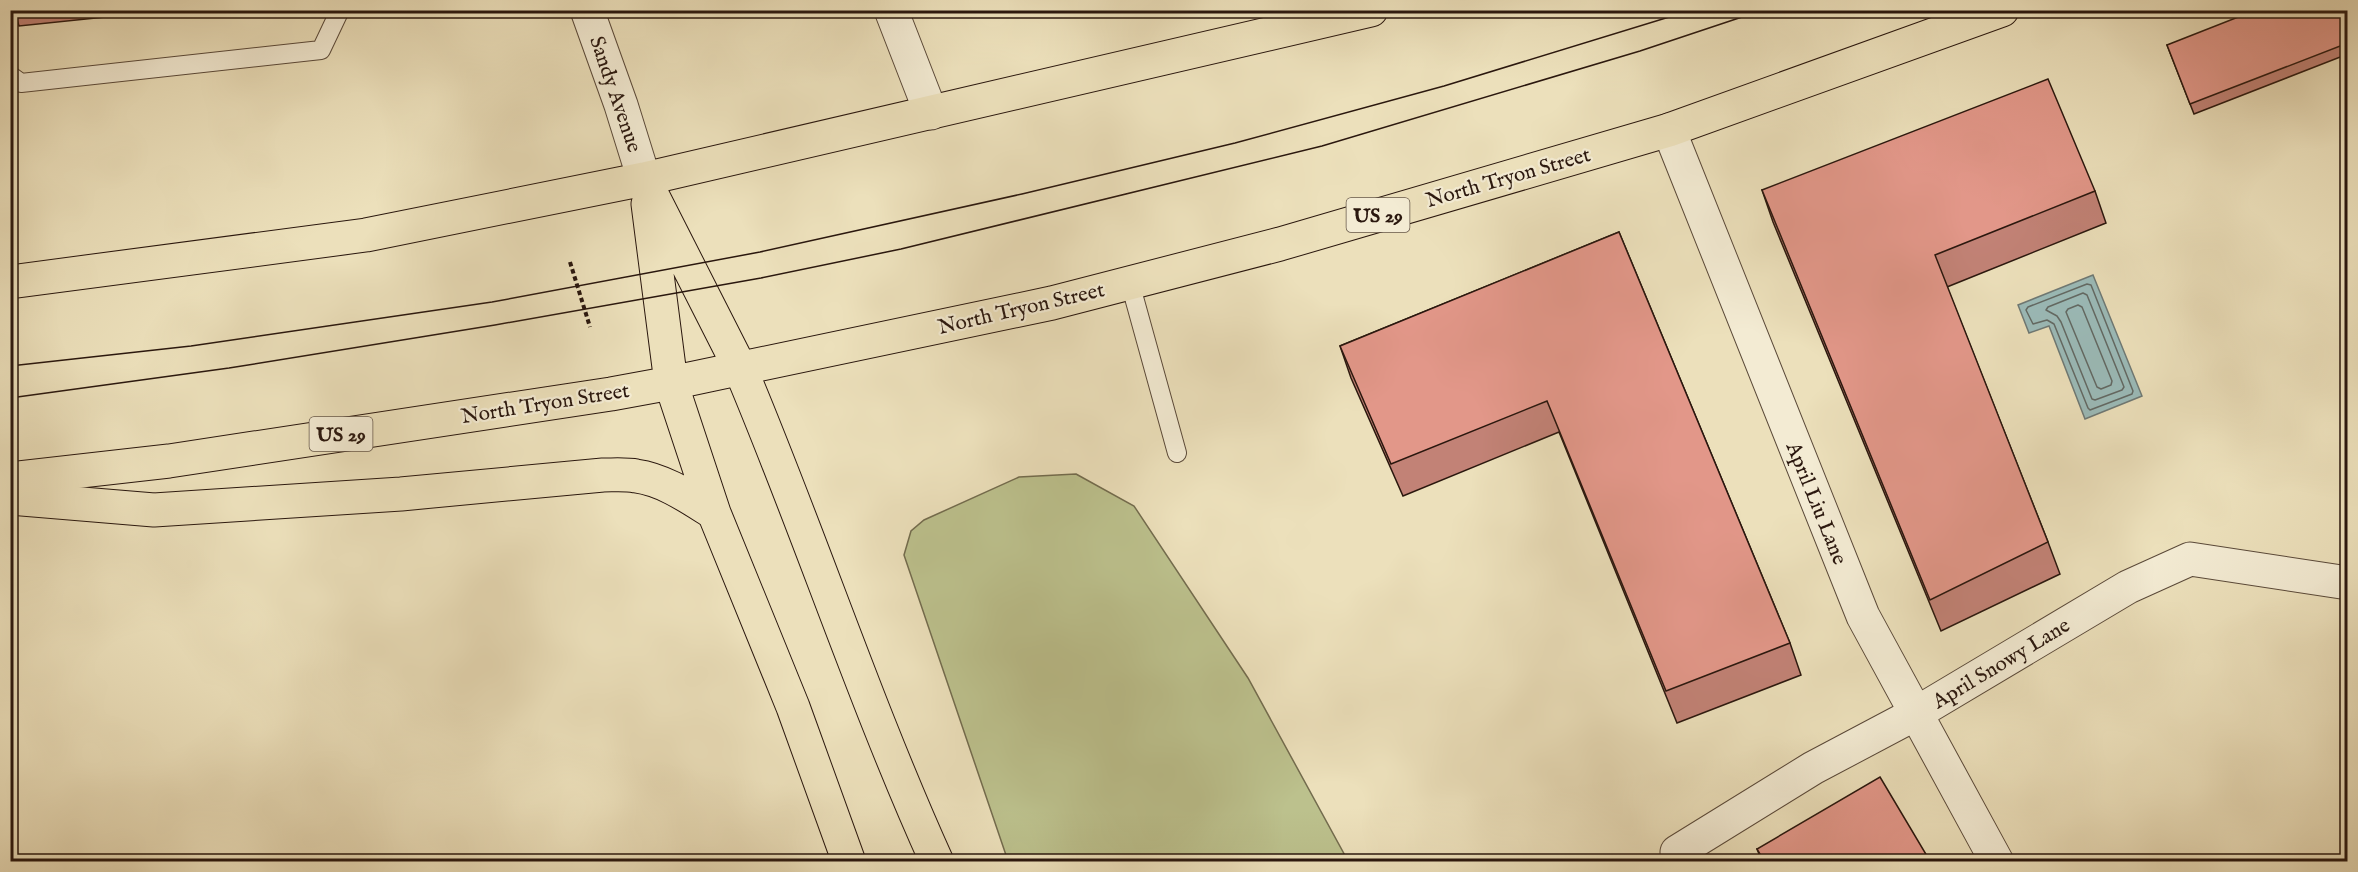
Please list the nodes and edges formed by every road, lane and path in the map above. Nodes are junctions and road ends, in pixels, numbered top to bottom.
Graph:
1 (340, 10) edge
2 (587, 10) edge
3 (891, 10) edge
4 (1371, 10) edge
5 (2002, 10) edge
6 (1276, 21) edge
7 (10, 75) edge
8 (931, 113) junction
9 (1669, 130) junction
10 (644, 179) junction
11 (570, 262) dead end
12 (10, 282) edge
13 (1130, 283) junction
14 (590, 327) dead end
15 (740, 368) junction
16 (671, 383) junction
17 (1177, 453) dead end
18 (10, 479) edge
19 (10, 498) edge
20 (714, 513) junction
21 (2348, 583) edge
22 (1915, 714) junction
23 (1677, 852) dead end
24 (849, 861) edge
25 (937, 861) edge
26 (1996, 861) edge

1 - 7 lane
2 - 10 street, Sandy Avenue
3 - 8 street
4 - 6 main road
5 - 9 main road, North Tryon Street / US 29
6 - 8 main road
8 - 10 main road
9 - 13 main road, North Tryon Street / US 29
9 - 22 street, April Liu Lane
10 - 12 main road
10 - 15 main road
10 - 16 main road
11 - 14 path
13 - 15 main road, North Tryon Street / US 29
13 - 17 lane
15 - 16 main road, North Tryon Street / US 29
15 - 25 main road
16 - 18 main road, North Tryon Street / US 29
16 - 20 main road
19 - 20 main road
20 - 24 main road
21 - 22 street, April Snowy Lane
22 - 23 street, April Snowy Lane
22 - 26 street, April Liu Lane

